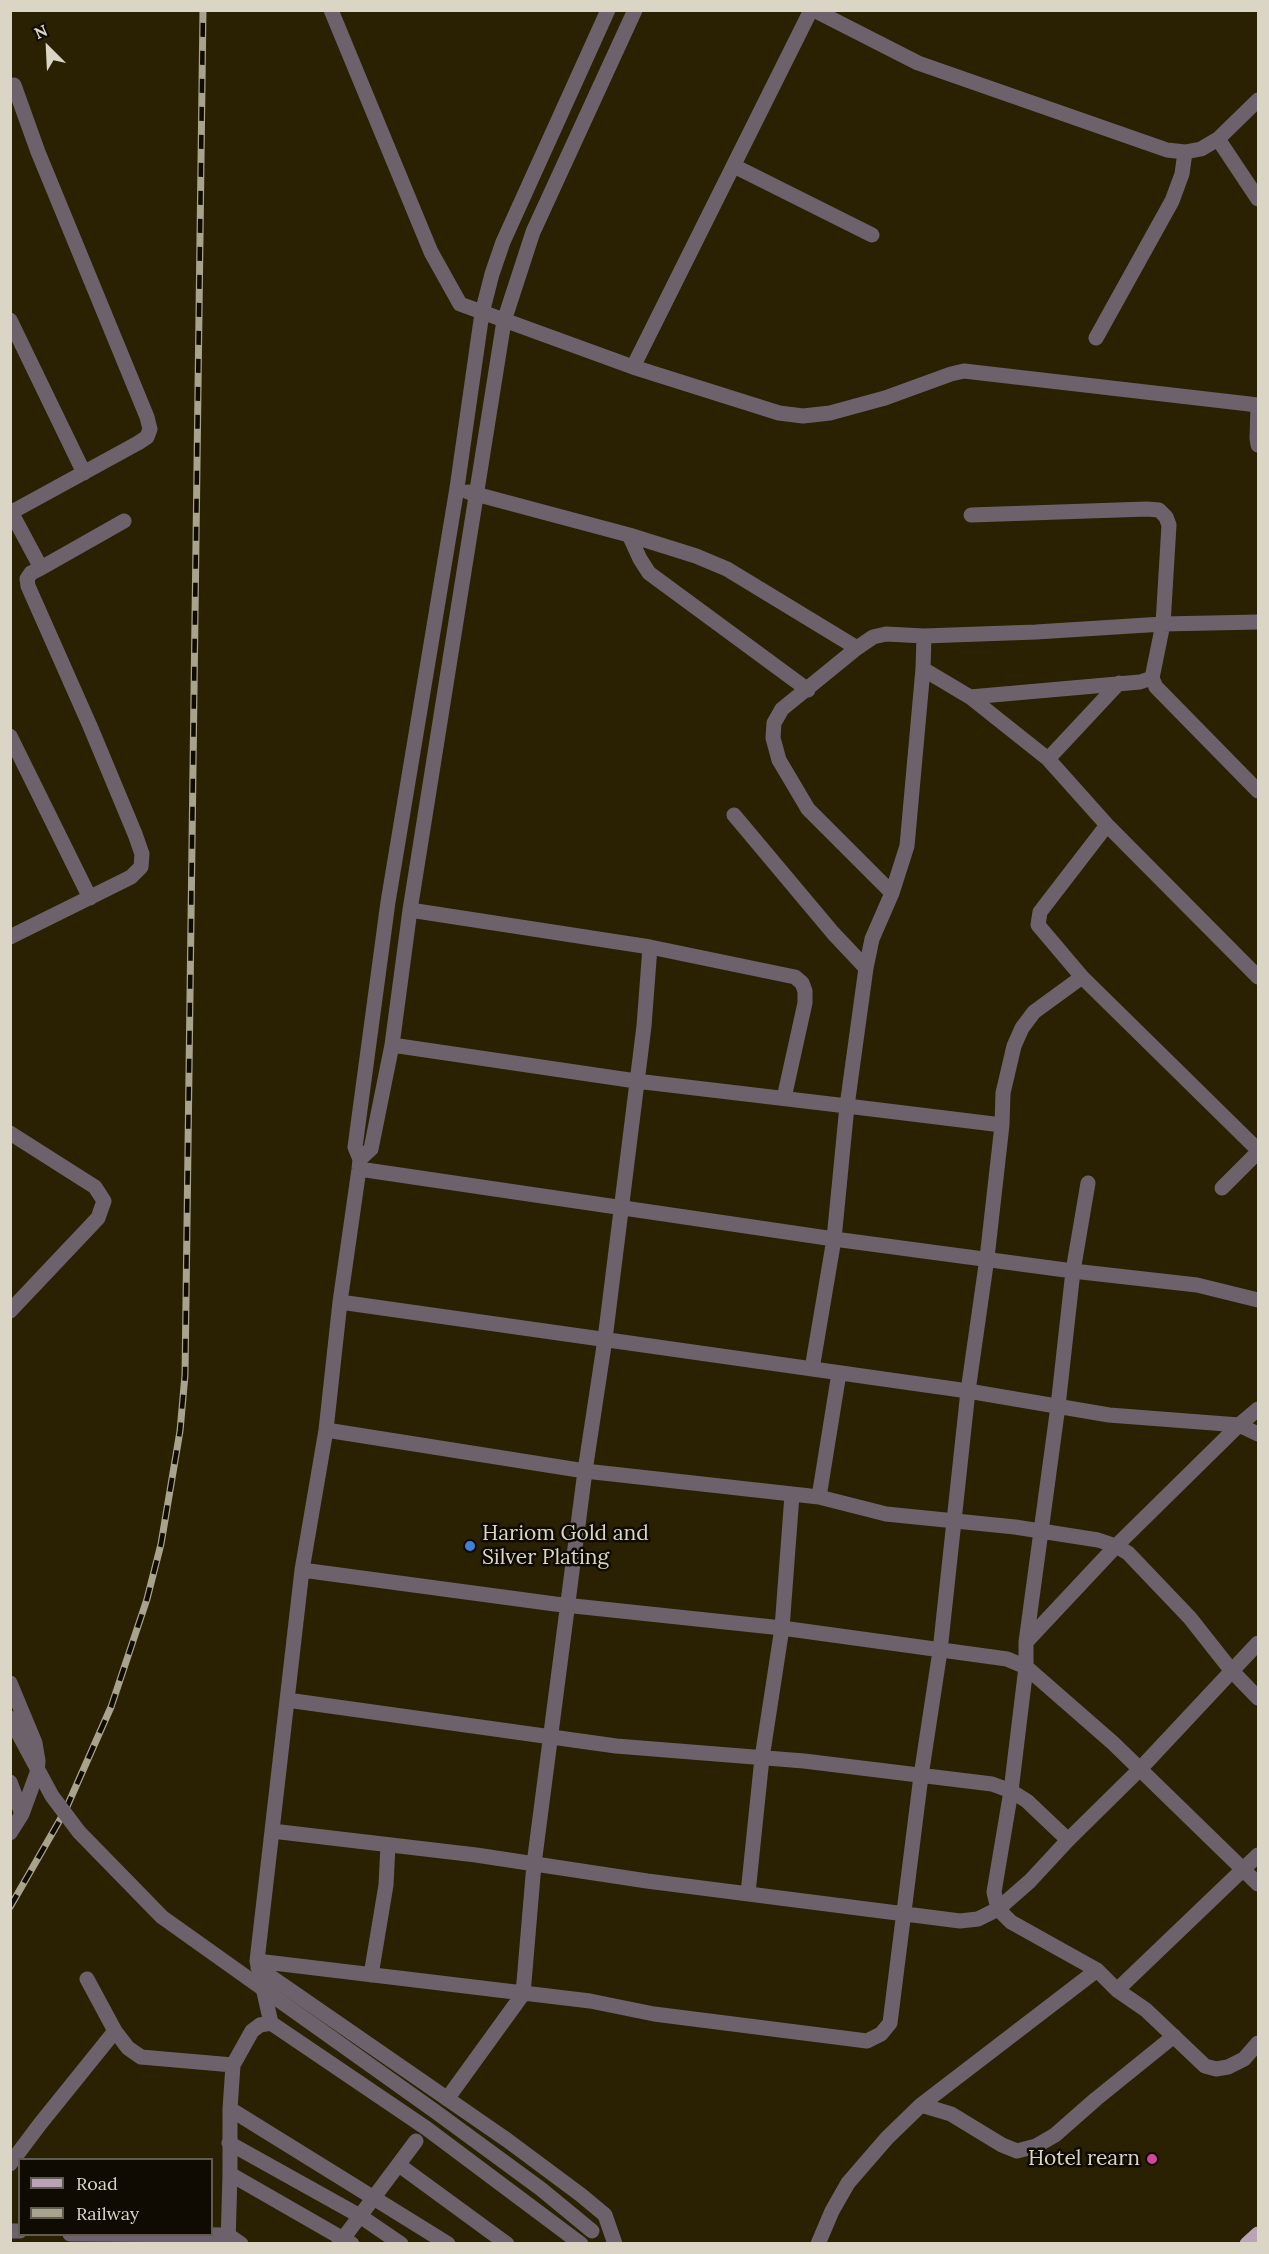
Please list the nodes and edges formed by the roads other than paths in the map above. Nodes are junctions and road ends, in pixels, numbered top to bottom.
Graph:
1 (331, 10) edge
2 (608, 10) edge
3 (635, 10) edge
4 (812, 10) edge
5 (14, 85) dead end
6 (1258, 100) edge
7 (1218, 139) junction
8 (1185, 152) junction
9 (734, 166) junction
10 (1258, 199) edge
11 (872, 235) dead end
12 (482, 313) junction
13 (10, 320) edge
14 (504, 321) junction
15 (1096, 338) dead end
16 (633, 367) junction
17 (1258, 405) edge
18 (1258, 445) edge
19 (84, 473) junction
20 (457, 488) junction
21 (477, 496) junction
22 (11, 512) edge
23 (971, 514) dead end
24 (124, 521) dead end
25 (630, 535) junction
26 (41, 568) junction
27 (1258, 622) edge
28 (1163, 624) junction
29 (924, 636) junction
30 (857, 648) junction
31 (923, 669) junction
32 (1152, 678) junction
33 (1119, 683) junction
34 (808, 690) junction
35 (970, 697) junction
36 (10, 736) edge
37 (1048, 759) junction
38 (1258, 791) edge
39 (734, 815) dead end
40 (1107, 825) junction
41 (892, 893) junction
42 (90, 898) junction
43 (410, 910) junction
44 (10, 937) edge
45 (650, 947) junction
46 (866, 968) junction
47 (1082, 977) junction
48 (1258, 977) edge
49 (392, 1045) junction
50 (636, 1081) junction
51 (784, 1098) junction
52 (847, 1106) junction
53 (1002, 1125) junction
54 (10, 1133) edge
55 (1258, 1151) edge
56 (359, 1164) junction
57 (1088, 1183) dead end
58 (1222, 1188) dead end
59 (620, 1207) junction
60 (834, 1239) junction
61 (987, 1258) junction
62 (1073, 1271) junction
63 (1258, 1300) edge
64 (340, 1302) junction
65 (10, 1311) edge
66 (605, 1339) junction
67 (812, 1369) junction
68 (839, 1373) junction
69 (968, 1391) junction
70 (1058, 1406) junction
71 (1258, 1409) edge
72 (1239, 1425) junction
73 (326, 1430) junction
74 (1258, 1434) edge
75 (585, 1471) junction
76 (792, 1495) junction
77 (819, 1497) junction
78 (955, 1522) junction
79 (1041, 1531) junction
80 (1116, 1546) junction
81 (302, 1570) junction
82 (568, 1606) junction
83 (782, 1628) junction
84 (1026, 1642) junction
85 (1258, 1643) edge
86 (940, 1651) junction
87 (1026, 1667) junction
88 (1231, 1670) junction
89 (10, 1683) edge
90 (1258, 1698) edge
91 (287, 1700) junction
92 (10, 1718) edge
93 (551, 1737) junction
94 (762, 1758) junction
95 (1140, 1769) junction
96 (921, 1776) junction
97 (10, 1782) edge
98 (1011, 1791) junction
99 (22, 1814) junction
100 (272, 1831) junction
101 (10, 1833) edge
102 (1068, 1840) junction
103 (388, 1845) junction
104 (1258, 1855) edge
105 (534, 1864) junction
106 (1244, 1869) junction
107 (1258, 1884) edge
108 (748, 1893) junction
109 (998, 1909) junction
110 (903, 1914) junction
111 (258, 1964) junction
112 (1097, 1970) junction
113 (371, 1975) junction
114 (87, 1979) dead end
115 (1117, 1990) junction
116 (523, 1994) junction
117 (270, 2023) junction
118 (115, 2031) junction
119 (1174, 2036) junction
120 (1258, 2043) edge
121 (232, 2065) junction
122 (447, 2099) junction
123 (921, 2105) junction
124 (230, 2109) junction
125 (416, 2141) dead end
126 (229, 2143) junction
127 (10, 2164) edge
128 (399, 2165) junction
129 (231, 2174) junction
130 (374, 2197) junction
131 (360, 2216) junction
132 (1258, 2234) edge
133 (110, 2236) edge
134 (228, 2239) edge
135 (345, 2242) edge
136 (242, 2244) edge
137 (401, 2244) edge
138 (448, 2244) edge
139 (507, 2244) edge
140 (580, 2244) edge
141 (608, 2244) edge
142 (615, 2244) edge
143 (818, 2244) edge
144 (1247, 2244) edge

1 - 12 street
2 - 12 street
3 - 14 street
4 - 8 street
4 - 9 street
5 - 19 street
6 - 7 street
7 - 8 street
7 - 10 street
8 - 15 street
9 - 11 street
9 - 16 street
12 - 14 street
12 - 20 street
13 - 19 street
14 - 16 street
14 - 21 street
16 - 17 street
17 - 18 street
19 - 22 street
20 - 21 street
20 - 56 street
21 - 25 street
21 - 43 street
22 - 26 street
23 - 28 street
24 - 26 street
25 - 30 street
25 - 34 street
26 - 42 street
27 - 28 street
28 - 29 street
28 - 32 street
29 - 30 street
29 - 31 street
30 - 34 street
31 - 35 street
31 - 41 street
32 - 33 street
32 - 38 street
33 - 35 street
33 - 37 street
34 - 41 street
35 - 37 street
36 - 42 street
37 - 40 street
39 - 46 street
40 - 47 street
40 - 48 street
41 - 46 street
42 - 44 street
43 - 45 street
43 - 49 street
45 - 50 street
45 - 51 street
46 - 52 street
47 - 53 street
47 - 55 street
49 - 50 street
49 - 56 street
50 - 51 street
50 - 59 street
51 - 52 street
52 - 53 street
52 - 60 street
53 - 61 street
54 - 65 street
55 - 58 street
56 - 59 street
56 - 64 street
57 - 62 street
59 - 60 street
59 - 66 street
60 - 61 street
60 - 67 street
61 - 62 street
61 - 69 street
62 - 63 street
62 - 70 street
64 - 66 street
64 - 73 street
66 - 67 street
66 - 75 street
67 - 68 street
68 - 69 street
68 - 77 street
69 - 70 street
69 - 78 street
70 - 72 street
70 - 79 street
71 - 72 street
72 - 74 street
72 - 80 street
73 - 75 street
73 - 81 street
75 - 76 street
75 - 82 street
76 - 77 street
76 - 83 street
77 - 78 street
78 - 79 street
78 - 86 street
79 - 80 street
79 - 84 street
80 - 84 street
80 - 88 street
81 - 82 street
81 - 91 street
82 - 83 street
82 - 93 street
83 - 86 street
83 - 94 street
84 - 87 street
85 - 88 street
86 - 87 street
86 - 96 street
87 - 95 street
87 - 98 street
88 - 90 street
88 - 95 street
89 - 99 street
91 - 93 street
91 - 100 street
92 - 141 street, bridge
93 - 94 street
93 - 105 street
94 - 96 street
94 - 108 street
95 - 102 street
95 - 106 street
96 - 98 street
96 - 110 street
97 - 99 street
98 - 102 street
98 - 109 street
99 - 101 street
100 - 103 street
100 - 111 street
102 - 109 street
103 - 105 street
103 - 113 street
104 - 106 street
105 - 108 street
105 - 116 street
106 - 107 street
106 - 115 street
108 - 110 street
109 - 110 street
109 - 112 street
110 - 116 street
111 - 113 street
111 - 117 street
111 - 122 street
112 - 115 street
112 - 123 street
113 - 116 street
114 - 118 street
115 - 119 street
116 - 122 street
117 - 121 street
117 - 140 street
118 - 121 street
118 - 127 street
119 - 120 street
119 - 123 street
121 - 124 street
122 - 142 street
123 - 143 street
124 - 126 street
124 - 130 street
125 - 128 street
126 - 129 street
126 - 131 street
128 - 130 street
128 - 139 street
129 - 134 street
129 - 135 street
130 - 131 street
130 - 138 street
131 - 135 street
131 - 137 street
132 - 144 main road
133 - 134 street
134 - 136 street

